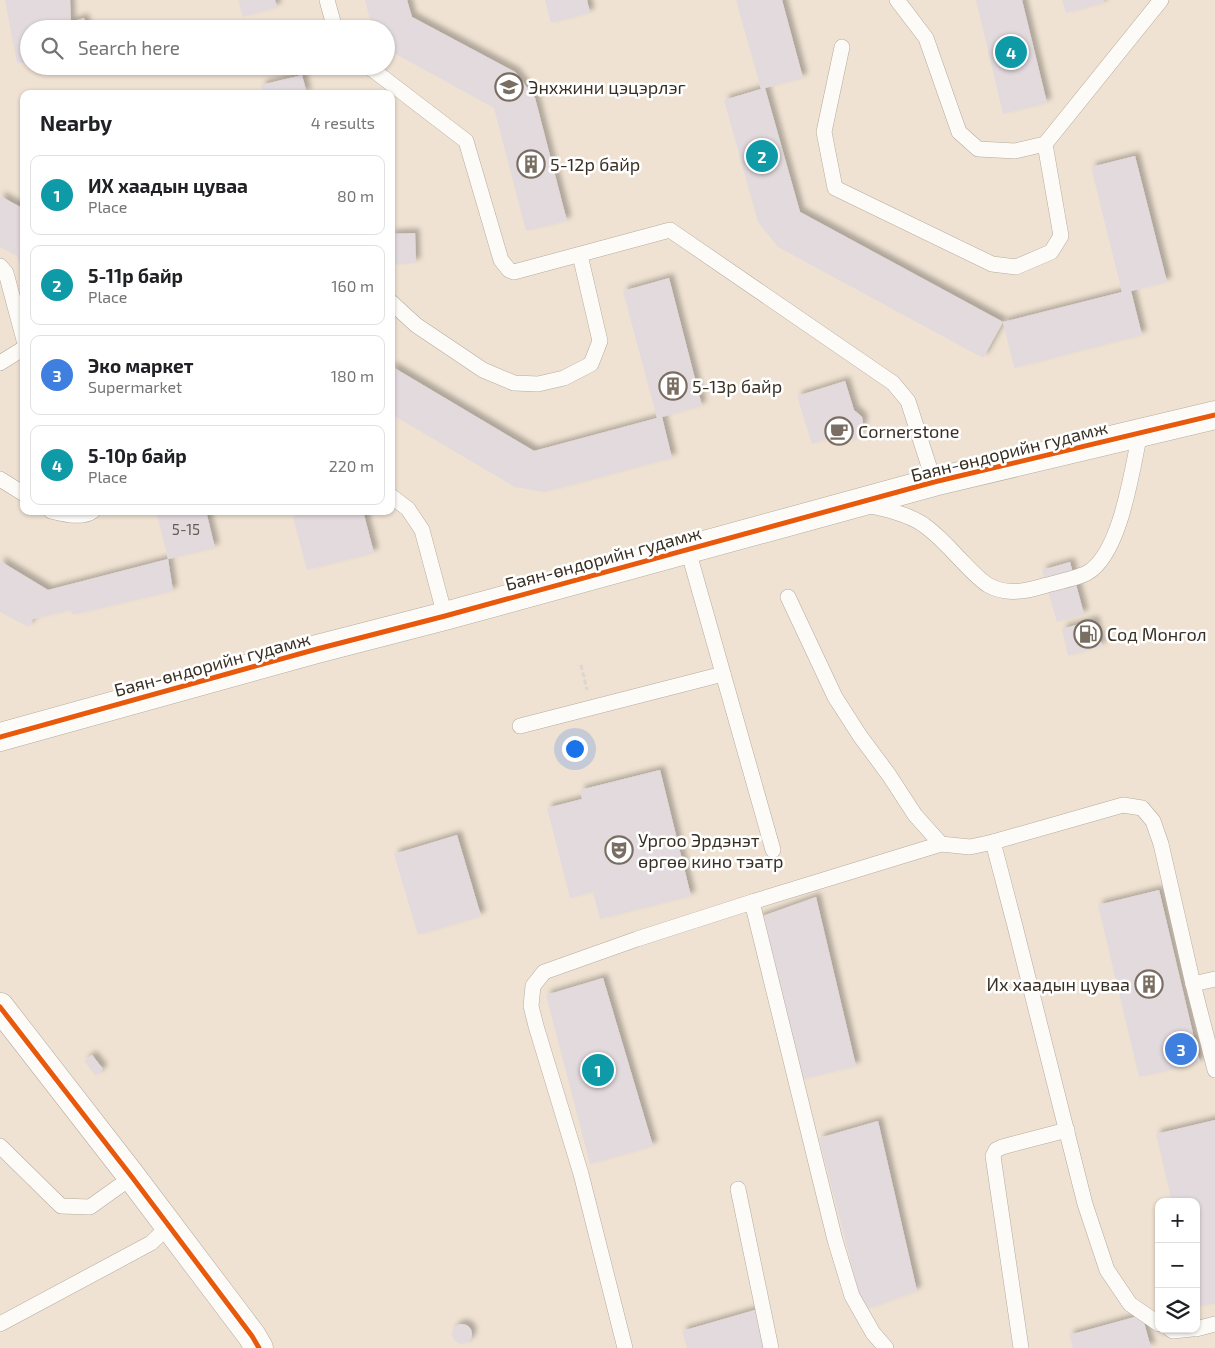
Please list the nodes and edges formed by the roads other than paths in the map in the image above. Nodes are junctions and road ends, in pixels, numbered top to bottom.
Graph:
1 (327, 0) edge
2 (896, 0) edge
3 (1161, 0) edge
4 (333, 20) edge
5 (842, 47) dead end
6 (380, 75) edge
7 (1045, 144) junction
8 (580, 255) junction
9 (0, 266) edge
10 (395, 306) edge
11 (20, 325) edge
12 (20, 350) edge
13 (0, 363) edge
14 (1215, 415) edge
15 (1140, 433) junction
16 (0, 479) edge
17 (934, 482) junction
18 (20, 492) edge
19 (395, 499) edge
20 (858, 503) junction
21 (688, 550) junction
22 (788, 597) dead end
23 (444, 616) junction
24 (723, 674) junction
25 (520, 726) dead end
26 (0, 737) edge
27 (993, 842) junction
28 (940, 844) junction
29 (773, 850) dead end
30 (752, 902) junction
31 (1215, 979) edge
32 (1193, 984) junction
33 (0, 1007) edge
34 (1215, 1070) edge
35 (1067, 1130) junction
36 (0, 1146) edge
37 (132, 1177) junction
38 (738, 1189) dead end
39 (170, 1226) junction
40 (1155, 1321) edge
41 (0, 1324) edge
42 (1215, 1324) edge
43 (1200, 1328) edge
44 (259, 1348) edge
45 (625, 1348) edge
46 (771, 1348) edge
47 (886, 1348) edge
48 (1021, 1348) edge

1 - 4 lane
2 - 7 lane
3 - 7 lane
5 - 7 lane
6 - 8 lane
8 - 10 lane
8 - 17 lane
9 - 11 lane
12 - 13 lane
14 - 15 street, Баян-өндорийн гудамж
15 - 17 street, Баян-өндорийн гудамж
15 - 20 lane
16 - 18 lane
17 - 20 street, Баян-өндорийн гудамж
19 - 23 lane
20 - 21 street, Баян-өндорийн гудамж
21 - 23 street, Баян-өндорийн гудамж
21 - 24 lane
22 - 28 lane
23 - 26 street, Баян-өндорийн гудамж
24 - 25 lane
24 - 29 lane
27 - 28 lane
27 - 32 lane
27 - 35 lane
28 - 30 lane
30 - 45 lane
30 - 47 lane
31 - 32 lane
32 - 34 lane
33 - 37 street
35 - 40 lane
35 - 48 lane
36 - 37 lane
37 - 39 street
38 - 46 lane
39 - 41 lane
39 - 44 street
42 - 43 lane

